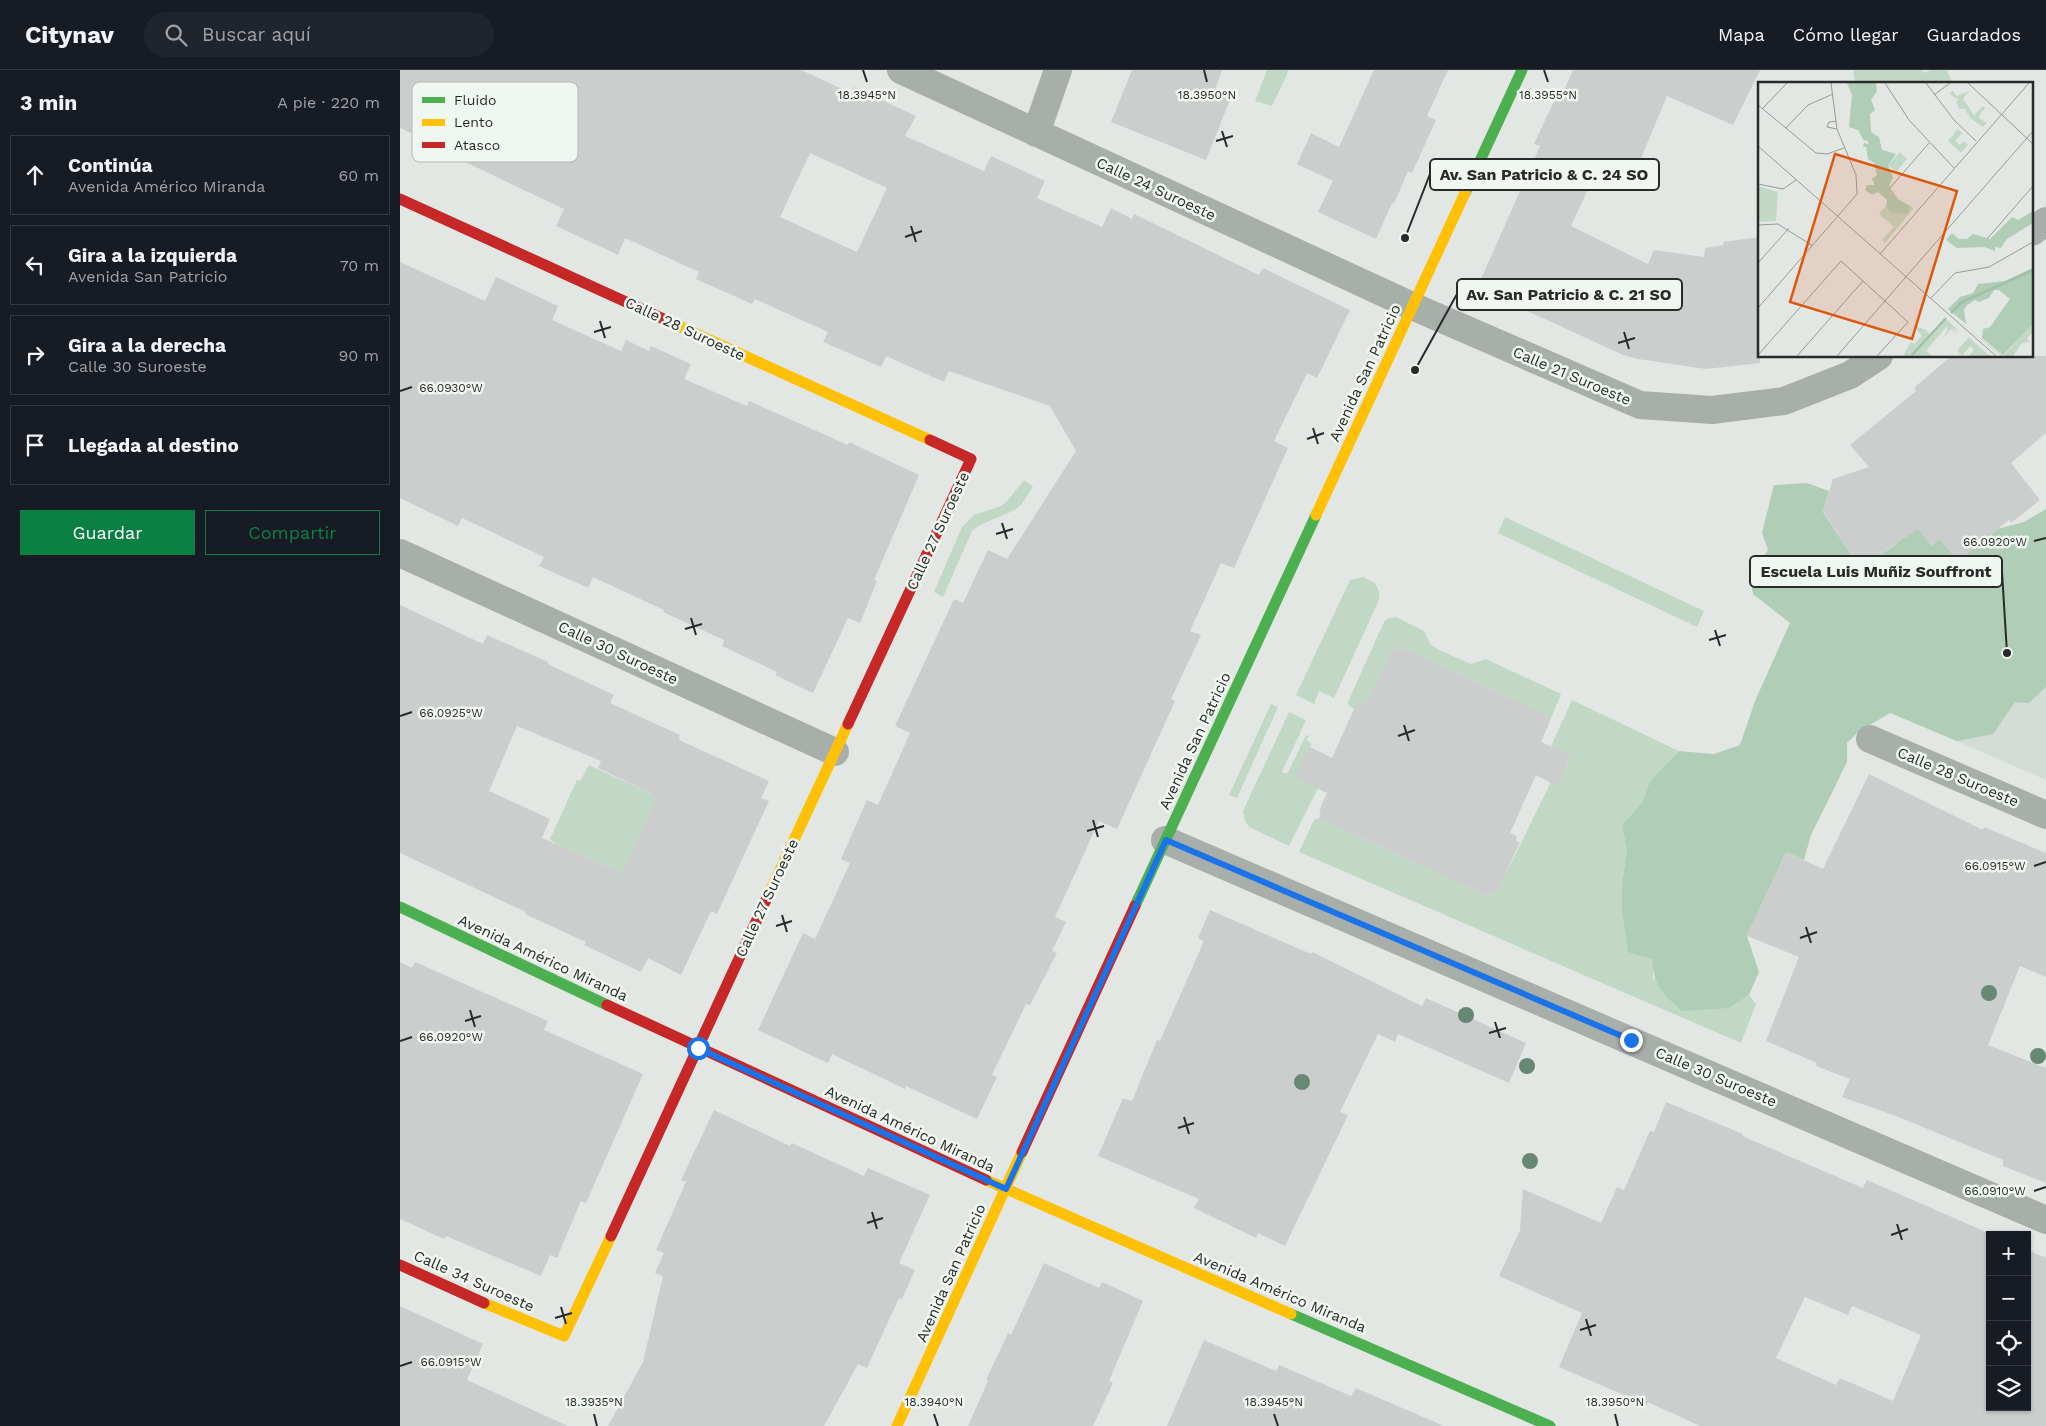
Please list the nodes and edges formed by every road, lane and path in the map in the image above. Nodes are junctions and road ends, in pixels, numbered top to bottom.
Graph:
1 (901, 70) edge
2 (1058, 70) edge
3 (1522, 70) edge
4 (1036, 133) junction
5 (400, 199) edge
6 (2046, 220) edge
7 (2034, 230) edge
8 (1412, 306) junction
9 (1877, 358) edge
10 (971, 460) joint
11 (400, 553) edge
12 (1870, 739) dead end
13 (835, 752) junction
14 (2046, 815) edge
15 (1166, 840) junction
16 (400, 907) edge
17 (698, 1048) junction
18 (1006, 1189) junction
19 (2046, 1220) edge
20 (400, 1265) edge
21 (564, 1336) joint
22 (898, 1426) edge
23 (1550, 1426) edge

1 - 4 street, Calle 24 Suroeste
2 - 4 street
3 - 8 street, Avenida San Patricio
4 - 8 street, Calle 24 Suroeste
5 - 10 street, Calle 28 Suroeste
6 - 7 street
8 - 9 street, Calle 21 Suroeste
8 - 15 street, Avenida San Patricio
10 - 13 street, Calle 27 Suroeste
11 - 13 street, Calle 30 Suroeste
12 - 14 street, Calle 28 Suroeste
13 - 17 street, Calle 27 Suroeste
15 - 18 street, Avenida San Patricio
15 - 19 street, Calle 30 Suroeste
16 - 17 street, Avenida Américo Miranda
17 - 18 street, Avenida Américo Miranda
17 - 21 street, Calle 27 Suroeste
18 - 22 street, Avenida San Patricio
18 - 23 street, Avenida Américo Miranda
20 - 21 street, Calle 34 Suroeste

